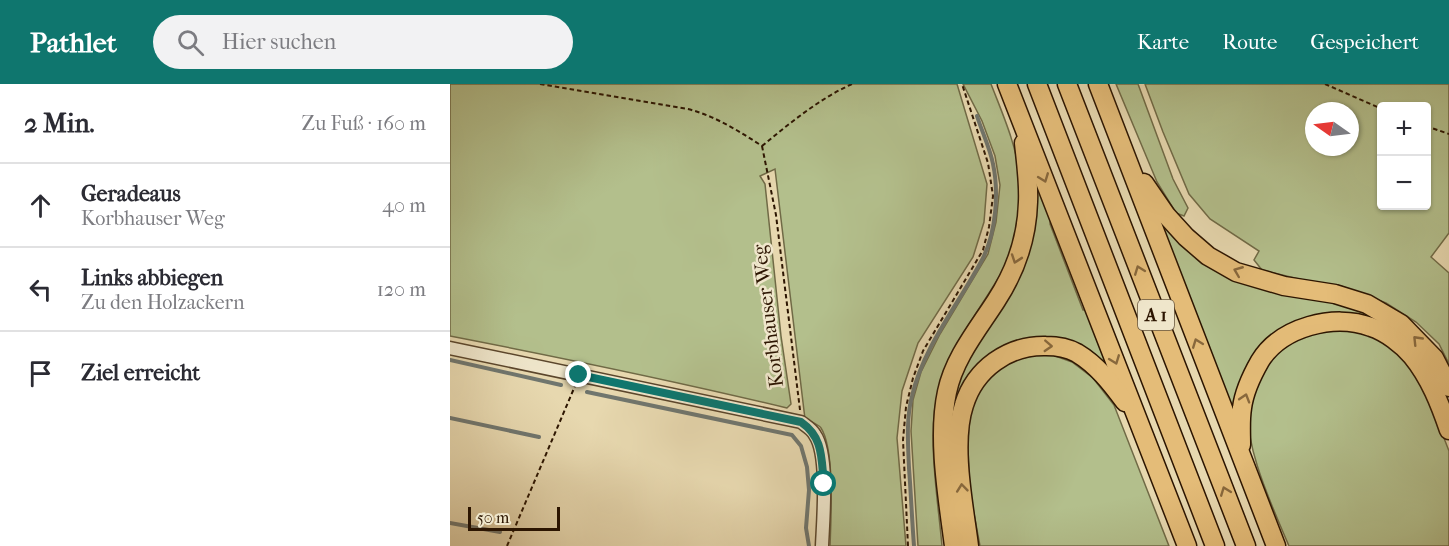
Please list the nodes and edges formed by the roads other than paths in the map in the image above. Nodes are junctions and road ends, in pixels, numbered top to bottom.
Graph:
1 (1007, 84) edge
2 (1037, 84) edge
3 (1067, 84) edge
4 (1098, 84) edge
5 (1023, 123) junction
6 (1127, 158) junction
7 (450, 348) edge
8 (1449, 387) edge
9 (1138, 420) junction
10 (1449, 430) edge
11 (1241, 456) junction
12 (822, 546) edge
13 (954, 546) edge
14 (969, 546) edge
15 (1187, 546) edge
16 (1215, 546) edge
17 (1246, 546) edge
18 (1276, 546) edge

1 - 5 highway
2 - 16 highway, A 1
17 -> 3 highway, A 1
4 - 6 highway
5 -> 9 highway
5 -> 13 highway
8 -> 6 highway
11 -> 6 highway
7 - 12 lane
14 -> 9 highway
9 - 15 highway
11 -> 10 highway
11 - 18 highway

